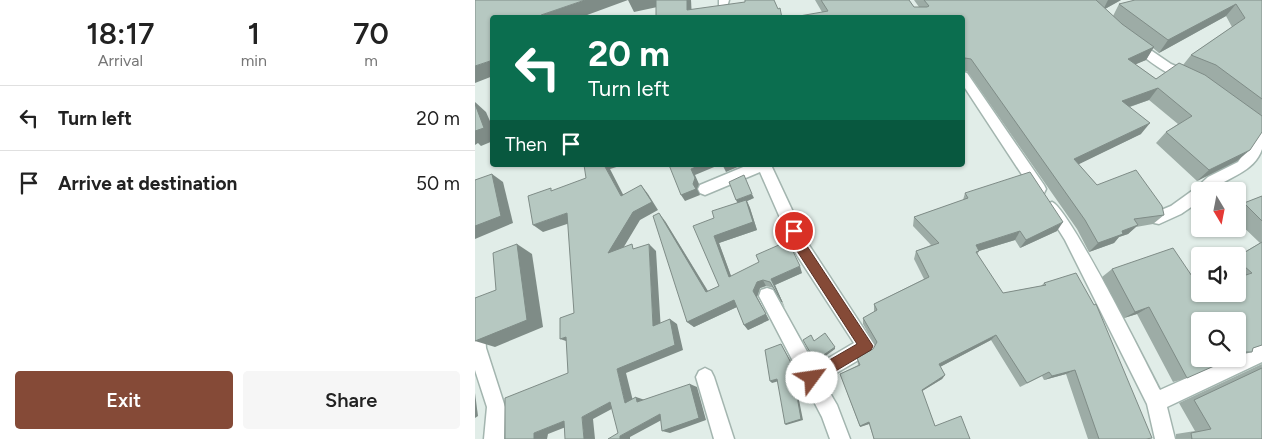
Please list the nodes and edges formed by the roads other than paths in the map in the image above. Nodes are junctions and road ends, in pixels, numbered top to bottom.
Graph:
1 (1120, 32) edge
2 (965, 79) edge
3 (1200, 82) edge
4 (1262, 138) edge
5 (758, 167) edge
6 (764, 167) edge
7 (1213, 182) edge
8 (705, 188) dead end
9 (1191, 199) edge
10 (1159, 218) edge
11 (767, 296) dead end
12 (477, 315) edge
13 (1262, 353) edge
14 (705, 377) dead end
15 (812, 378) junction
16 (1156, 402) junction
17 (493, 439) edge
18 (723, 439) edge
19 (840, 439) edge
20 (1165, 439) edge

1 - 3 street
2 - 16 street
4 - 7 street
5 - 8 street
6 - 15 street
9 - 10 street
11 - 15 street
12 - 17 street
13 - 16 street
14 - 18 street
15 - 19 street
16 - 20 street

